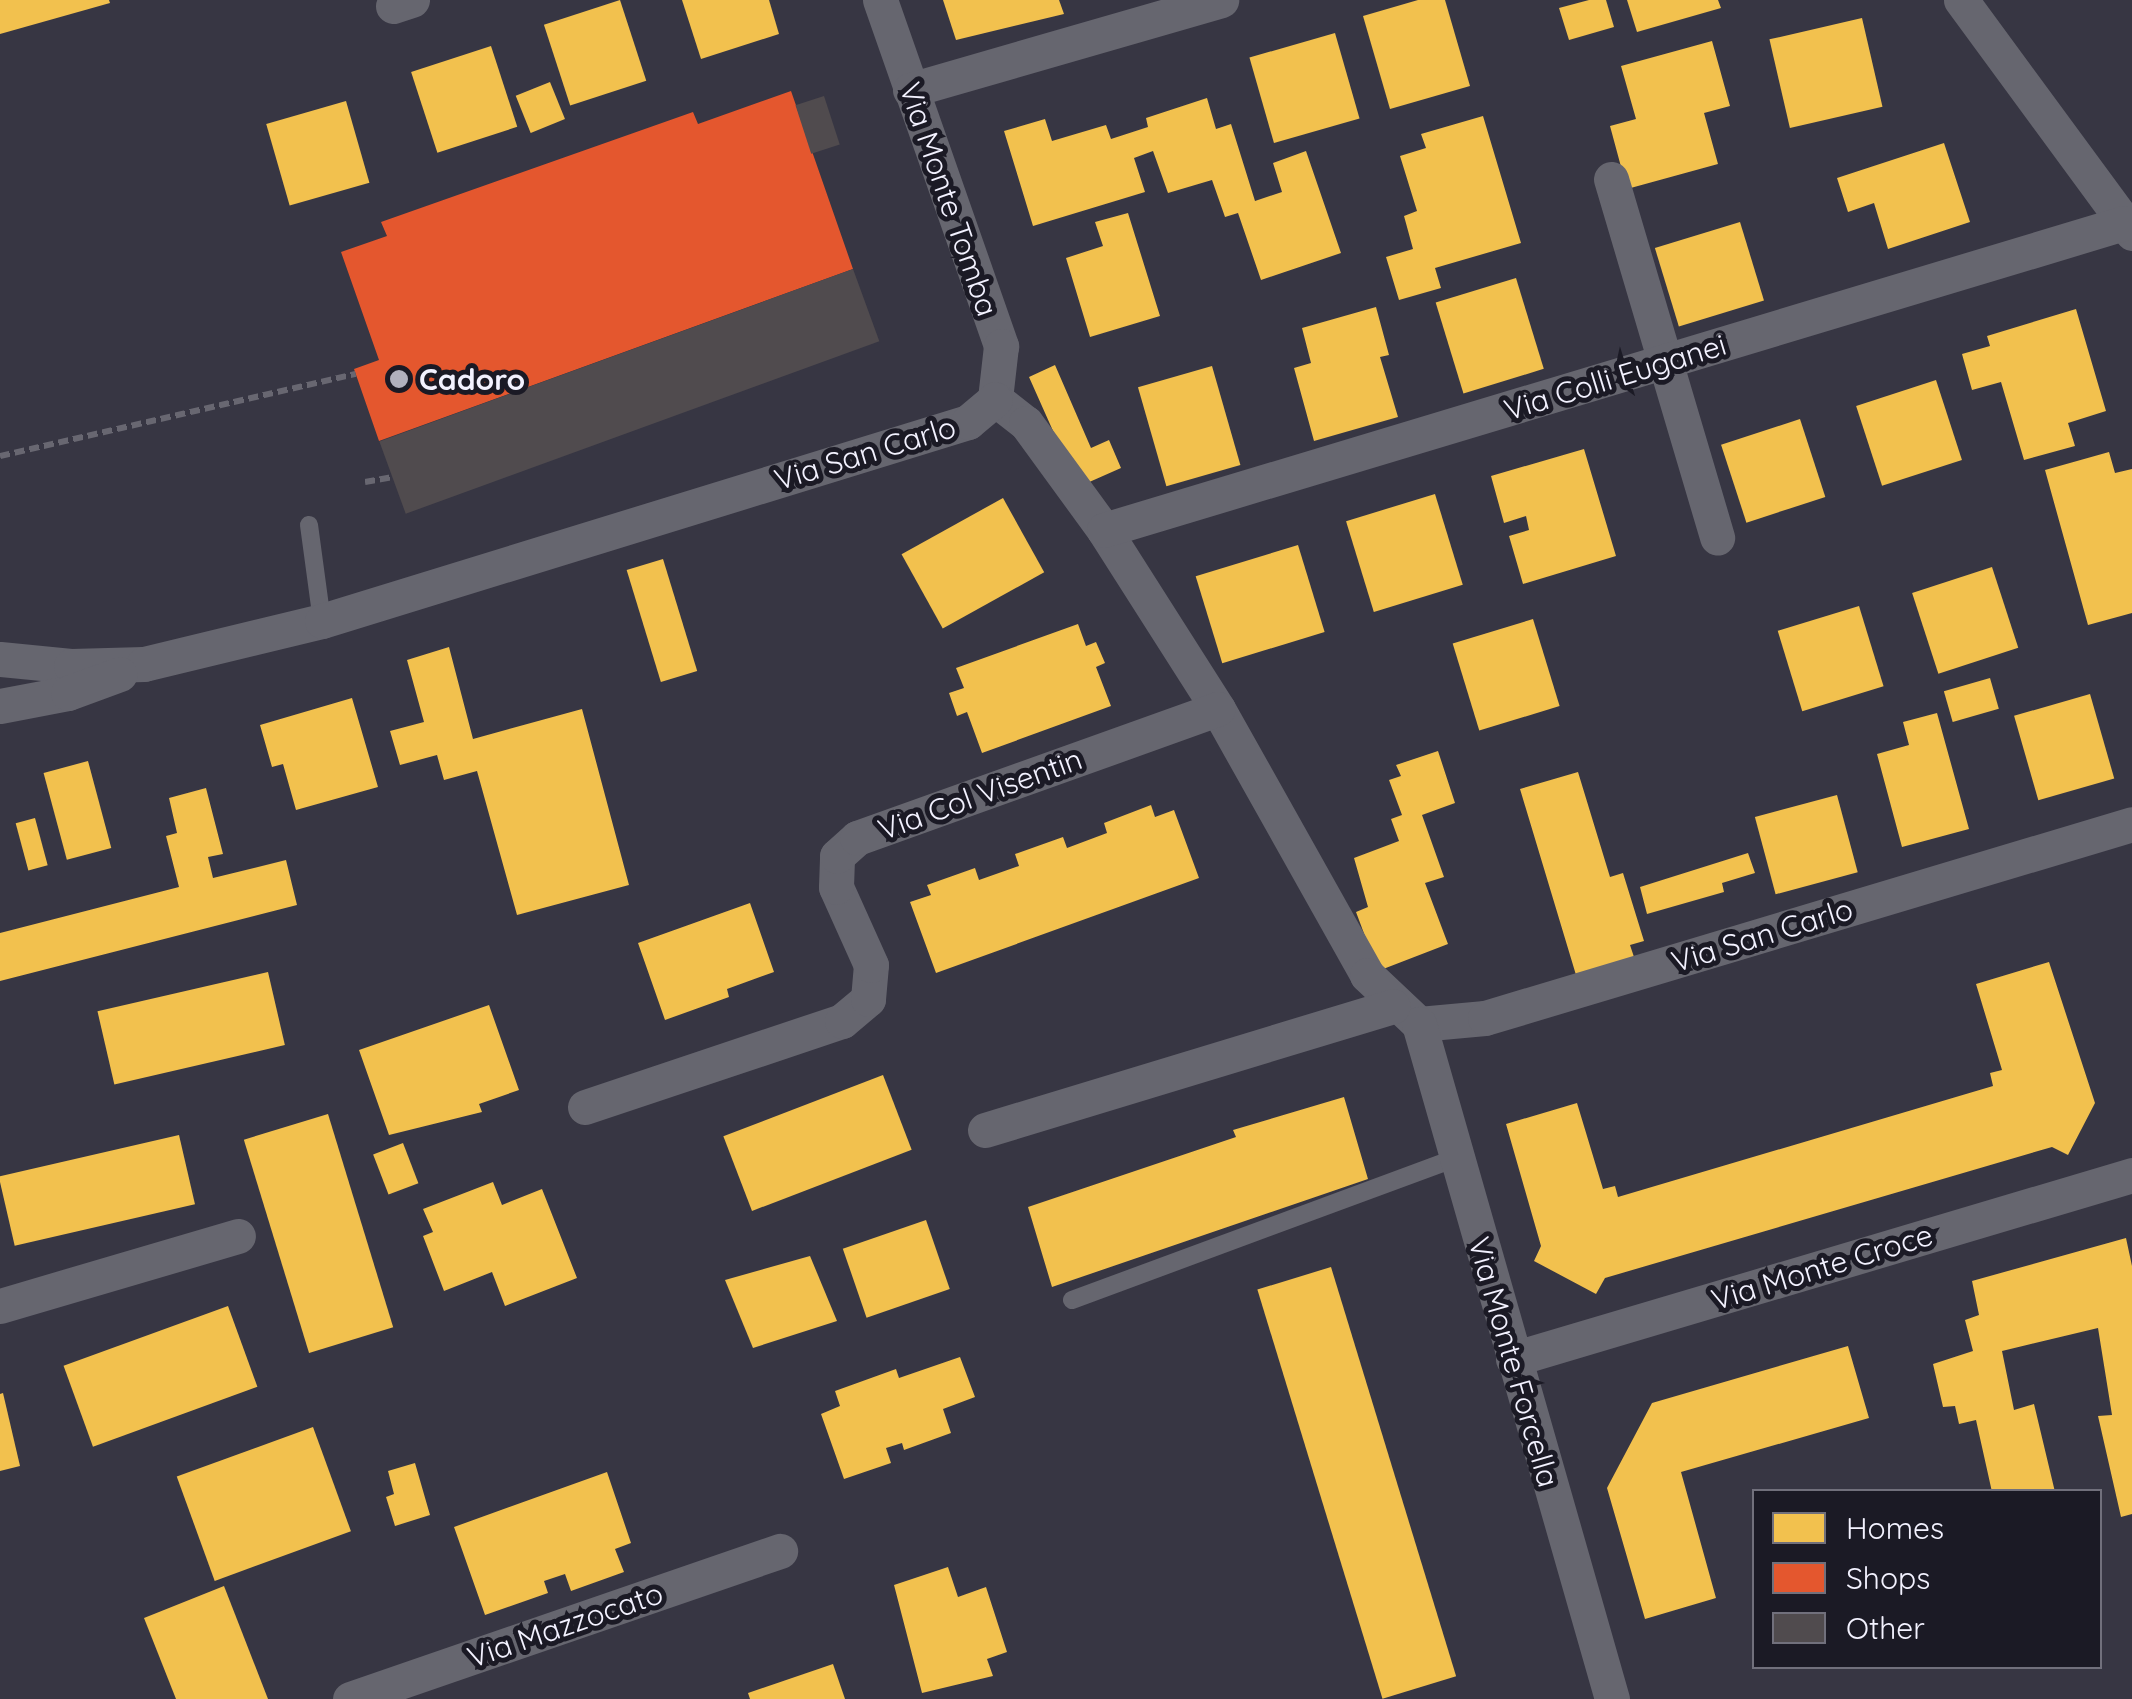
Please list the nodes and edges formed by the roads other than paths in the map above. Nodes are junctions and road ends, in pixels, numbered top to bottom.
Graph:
1 (880, 0) edge
2 (1222, 0) edge
3 (1961, 0) edge
4 (910, 90) junction
5 (1612, 178) dead end
6 (2128, 228) edge
7 (1670, 361) junction
8 (995, 399) junction
9 (308, 524) dead end
10 (1104, 530) junction
11 (1717, 538) dead end
12 (322, 621) junction
13 (0, 636) edge
14 (17, 660) edge
15 (144, 664) junction
16 (0, 706) edge
17 (1218, 709) junction
18 (2130, 835) edge
19 (1406, 1015) junction
20 (585, 1107) dead end
21 (985, 1130) dead end
22 (1455, 1158) junction
23 (2132, 1175) edge
24 (238, 1236) dead end
25 (1072, 1300) dead end
26 (0, 1306) edge
27 (1512, 1359) junction
28 (780, 1550) dead end
29 (350, 1699) edge
30 (1612, 1699) edge

1 - 4 street, Via Monte Tomba
2 - 4 street
3 - 6 street
4 - 8 street, Via Monte Tomba
5 - 7 street
6 - 7 street, Via Colli Euganei
7 - 10 street, Via Colli Euganei
7 - 11 street
8 - 10 street
8 - 12 street, Via San Carlo
9 - 12 lane
10 - 17 street
12 - 15 street, Via San Carlo
13 - 14 street, Via San Carlo
14 - 15 street, Via San Carlo
15 - 16 street, Via San Carlo
17 - 19 street
17 - 20 street, Via Col Visentin
18 - 19 street, Via San Carlo
19 - 21 street, Via San Carlo
19 - 22 street, Via Monte Forcella
22 - 25 lane
22 - 27 street, Via Monte Forcella
23 - 27 street, Via Monte Croce
24 - 26 street
27 - 30 street, Via Monte Forcella
28 - 29 street, Via Mazzocato

